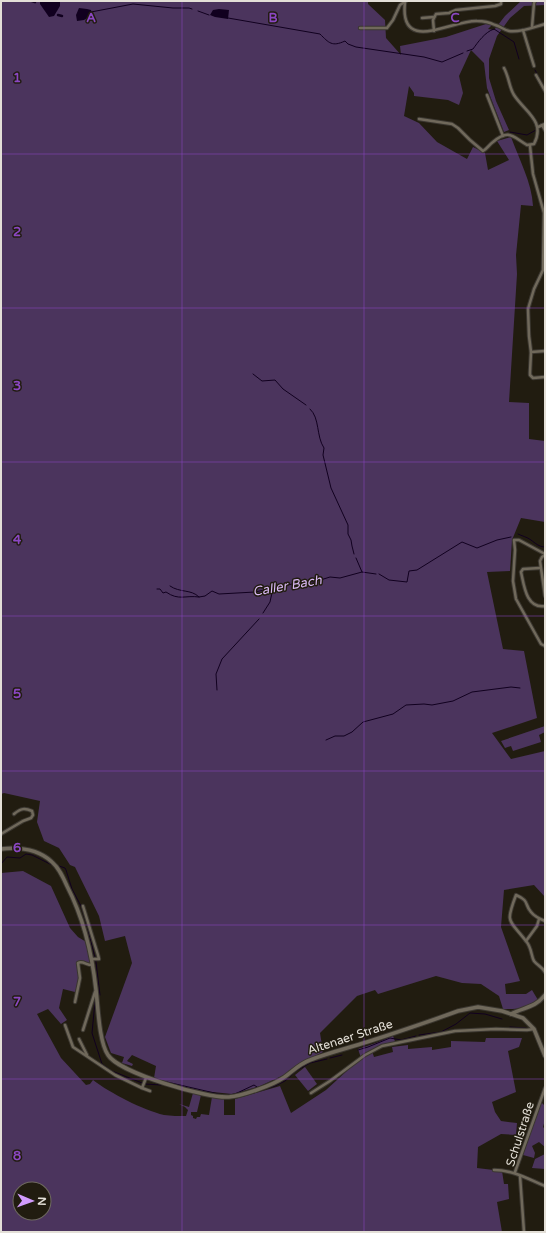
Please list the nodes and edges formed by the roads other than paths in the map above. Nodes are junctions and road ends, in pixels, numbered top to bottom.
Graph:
1 (501, 1) edge
2 (535, 1) edge
3 (405, 2) edge
4 (434, 17) junction
5 (422, 18) dead end
6 (545, 24) edge
7 (532, 27) junction
8 (360, 28) dead end
9 (523, 30) junction
10 (434, 31) junction
11 (534, 66) dead end
12 (504, 68) dead end
13 (536, 75) dead end
14 (545, 92) edge
15 (486, 94) dead end
16 (419, 119) dead end
17 (543, 124) edge
18 (538, 127) junction
19 (545, 130) edge
20 (503, 136) junction
21 (530, 146) junction
22 (544, 271) edge
23 (545, 351) edge
24 (531, 352) junction
25 (545, 377) edge
26 (545, 554) edge
27 (540, 568) junction
28 (545, 596) edge
29 (545, 606) edge
30 (545, 646) edge
31 (14, 814) dead end
32 (1, 834) edge
33 (1, 849) edge
34 (83, 906) dead end
35 (540, 919) junction
36 (545, 921) edge
37 (526, 941) junction
38 (92, 960) junction
39 (93, 965) junction
40 (545, 972) edge
41 (96, 989) junction
42 (545, 995) edge
43 (75, 1002) dead end
44 (511, 1014) junction
45 (66, 1025) dead end
46 (534, 1029) junction
47 (83, 1030) dead end
48 (79, 1039) dead end
49 (87, 1056) junction
50 (545, 1056) edge
51 (146, 1079) junction
52 (143, 1086) junction
53 (545, 1088) edge
54 (150, 1091) dead end
55 (311, 1093) dead end
56 (494, 1170) dead end
57 (516, 1172) junction
58 (520, 1176) junction
59 (545, 1186) edge
60 (524, 1232) edge

1 - 4 street
2 - 7 street
3 - 8 street
3 - 10 street
4 - 5 street
4 - 10 street
6 - 7 street
7 - 9 street
9 - 10 street
9 - 11 street
12 - 18 street
13 - 14 street
15 - 20 street
16 - 20 street
17 - 18 street
17 - 19 street
18 - 21 street
20 - 21 street
21 - 22 street
22 - 24 street
23 - 24 street
24 - 25 street
26 - 27 street
26 - 30 street
27 - 28 street
27 - 29 street
31 - 32 street
33 - 38 main road, Altenaer Straße
34 - 38 street
35 - 36 street
35 - 37 street
35 - 37 street
37 - 40 street
38 - 39 main road, Altenaer Straße
39 - 41 main road, Altenaer Straße
39 - 43 street
41 - 47 street
41 - 51 main road, Altenaer Straße
42 - 44 main road
44 - 46 main road, Altenaer Straße
44 - 51 main road, Altenaer Straße
45 - 49 street
46 - 50 main road, Altenaer Straße
46 - 55 street
48 - 49 street
49 - 52 street
51 - 52 street
52 - 54 street
53 - 57 street, Schulstraße
56 - 57 street
57 - 58 street, Schulstraße
58 - 59 street
58 - 60 street, Schulstraße

